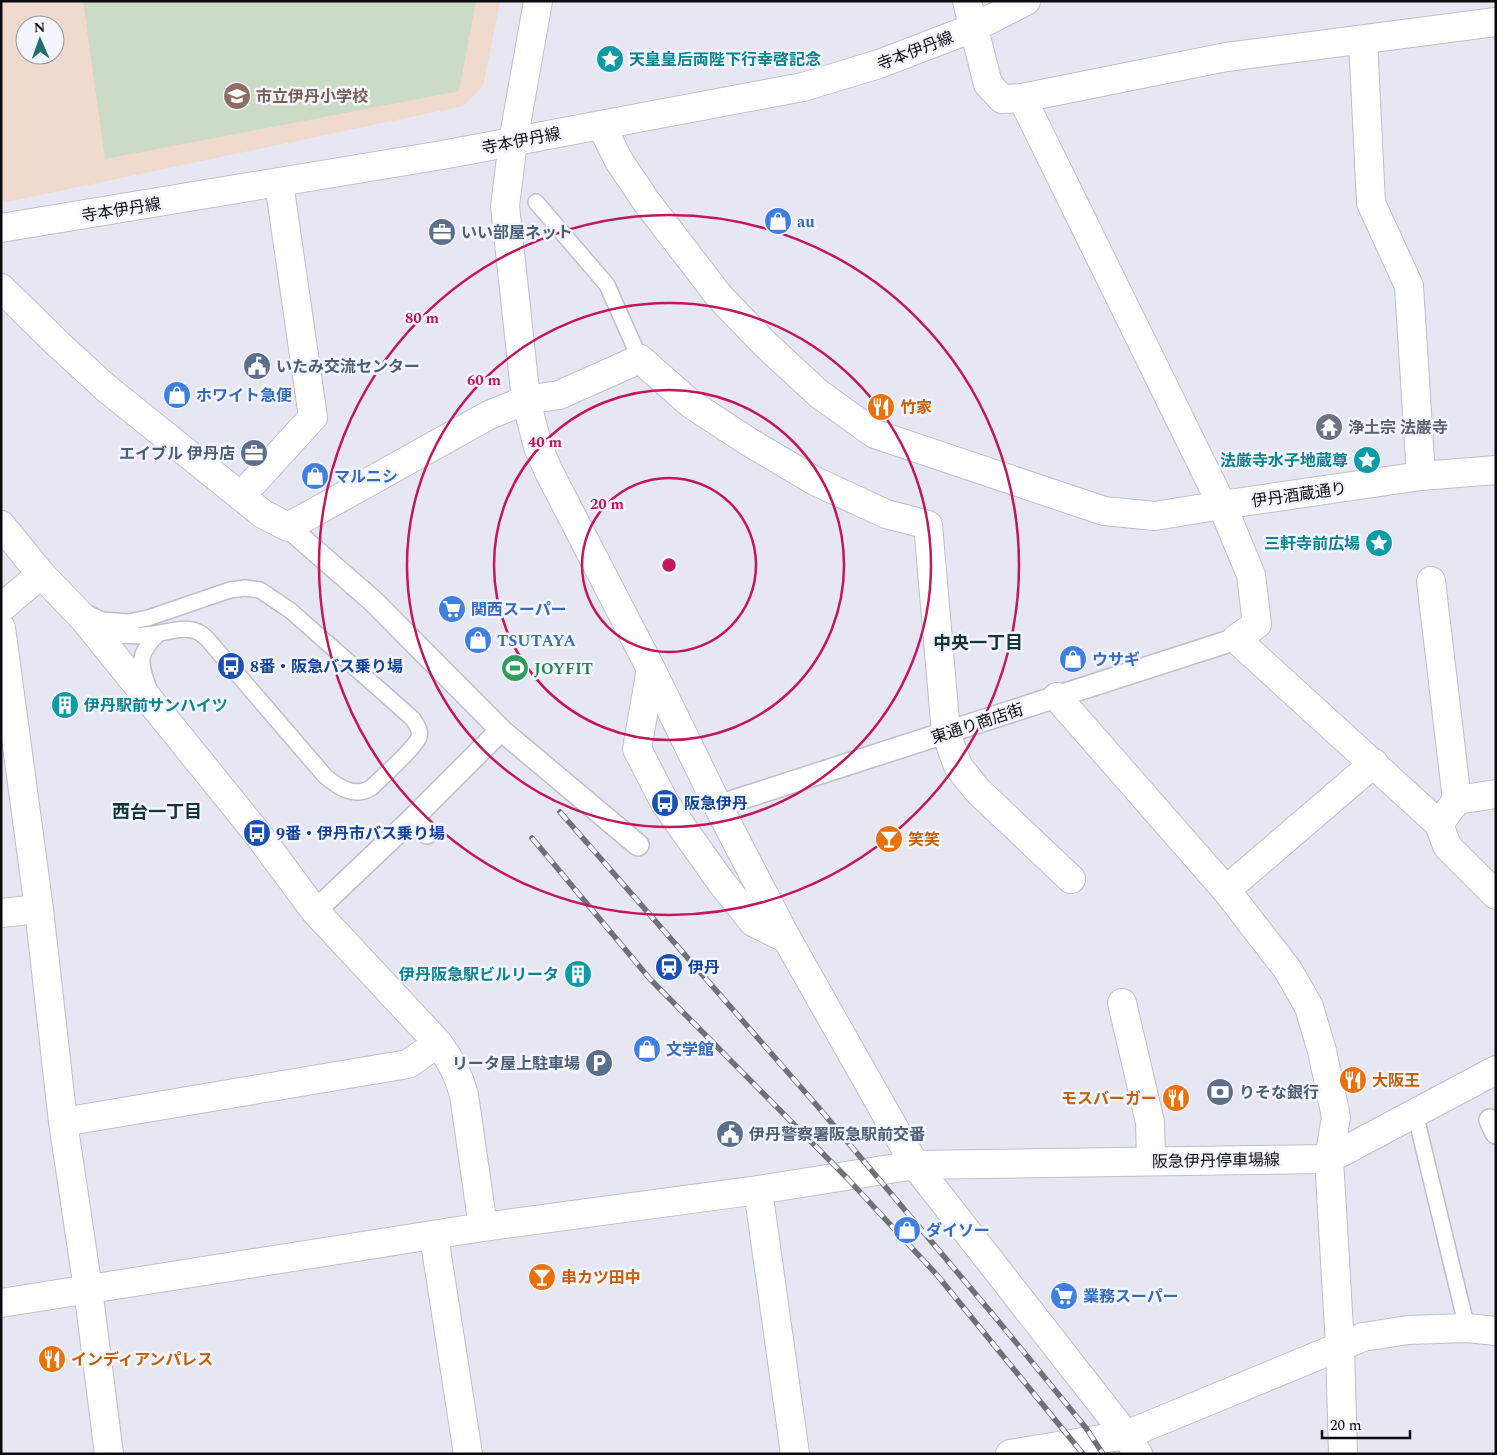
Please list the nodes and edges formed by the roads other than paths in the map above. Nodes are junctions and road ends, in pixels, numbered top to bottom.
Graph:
1 (538, 1) edge
2 (967, 1) edge
3 (1026, 1) edge
4 (1496, 22) edge
5 (973, 28) junction
6 (1363, 40) junction
7 (1022, 98) junction
8 (601, 125) junction
9 (513, 142) junction
10 (279, 183) junction
11 (536, 202) dead end
12 (1, 228) edge
13 (1, 288) edge
14 (640, 359) junction
15 (526, 400) junction
16 (1496, 470) edge
17 (1421, 476) junction
18 (241, 496) junction
19 (1222, 505) junction
20 (1, 525) edge
21 (288, 527) junction
22 (41, 574) junction
23 (1431, 581) dead end
24 (1, 608) edge
25 (77, 612) junction
26 (148, 618) junction
27 (1, 628) edge
28 (159, 633) junction
29 (126, 636) junction
30 (1236, 639) junction
31 (651, 669) junction
32 (1057, 697) junction
33 (148, 699) junction
34 (501, 730) junction
35 (946, 733) junction
36 (1374, 763) junction
37 (1496, 794) edge
38 (1457, 800) junction
39 (718, 806) junction
40 (1439, 824) junction
41 (638, 845) dead end
42 (1071, 879) dead end
43 (1226, 890) junction
44 (1496, 895) edge
45 (39, 909) junction
46 (315, 911) junction
47 (1, 913) edge
48 (787, 939) junction
49 (1122, 1003) dead end
50 (438, 1043) junction
51 (1496, 1070) edge
52 (1415, 1113) junction
53 (63, 1122) junction
54 (1328, 1159) junction
55 (1151, 1161) junction
56 (915, 1165) junction
57 (758, 1190) junction
58 (483, 1227) junction
59 (434, 1236) junction
60 (88, 1289) junction
61 (1, 1303) edge
62 (1467, 1328) junction
63 (1496, 1331) edge
64 (1340, 1346) junction
65 (1132, 1444) edge
66 (109, 1454) edge
67 (468, 1454) edge
68 (795, 1454) edge
69 (1010, 1454) edge
70 (1343, 1454) edge

1 - 9 street
2 - 5 street
3 - 5 street, 寺本伊丹線
4 - 6 street
5 - 7 street
5 - 8 street, 寺本伊丹線
6 - 7 street
6 - 17 street
7 - 19 street
8 - 9 street, 寺本伊丹線
8 - 19 street, 伊丹酒蔵通り
9 - 10 street, 寺本伊丹線
9 - 15 street
10 - 12 street, 寺本伊丹線
10 - 18 street
11 - 14 lane
13 - 18 street
14 - 15 street
14 - 35 street
15 - 21 street
15 - 31 street
16 - 17 street, 伊丹酒蔵通り
17 - 19 street, 伊丹酒蔵通り
18 - 21 street
19 - 30 street
20 - 22 street
21 - 34 street
22 - 24 street
22 - 25 street
23 - 38 street
25 - 26 lane
25 - 29 lane
25 - 33 street
26 - 28 lane
26 - 29 lane
27 - 45 street
28 - 29 lane
28 - 33 lane
29 - 33 lane
30 - 32 street, 東通り商店街
30 - 36 street
31 - 39 street
31 - 48 street
32 - 35 street, 東通り商店街
32 - 43 street
33 - 46 street
34 - 41 street
34 - 46 street
35 - 39 street, 東通り商店街
35 - 42 street
36 - 40 street
36 - 43 street
37 - 38 street
38 - 40 street
39 - 48 street
40 - 44 street
43 - 54 street
45 - 47 street
45 - 53 street
46 - 50 street
48 - 56 street
49 - 55 street
50 - 53 street
50 - 58 street
51 - 52 street, 阪急伊丹停車場線
52 - 54 street, 阪急伊丹停車場線
52 - 62 lane
53 - 60 street
54 - 55 street, 阪急伊丹停車場線
54 - 64 street
55 - 56 street, 阪急伊丹停車場線
56 - 57 street, 阪急伊丹停車場線
56 - 65 street
57 - 58 street, 阪急伊丹停車場線
57 - 68 street
58 - 59 street, 阪急伊丹停車場線
59 - 60 street, 阪急伊丹停車場線
59 - 67 street
60 - 61 street, 阪急伊丹停車場線
60 - 66 street
62 - 63 street
62 - 64 street
64 - 65 street
64 - 70 street
65 - 69 street

